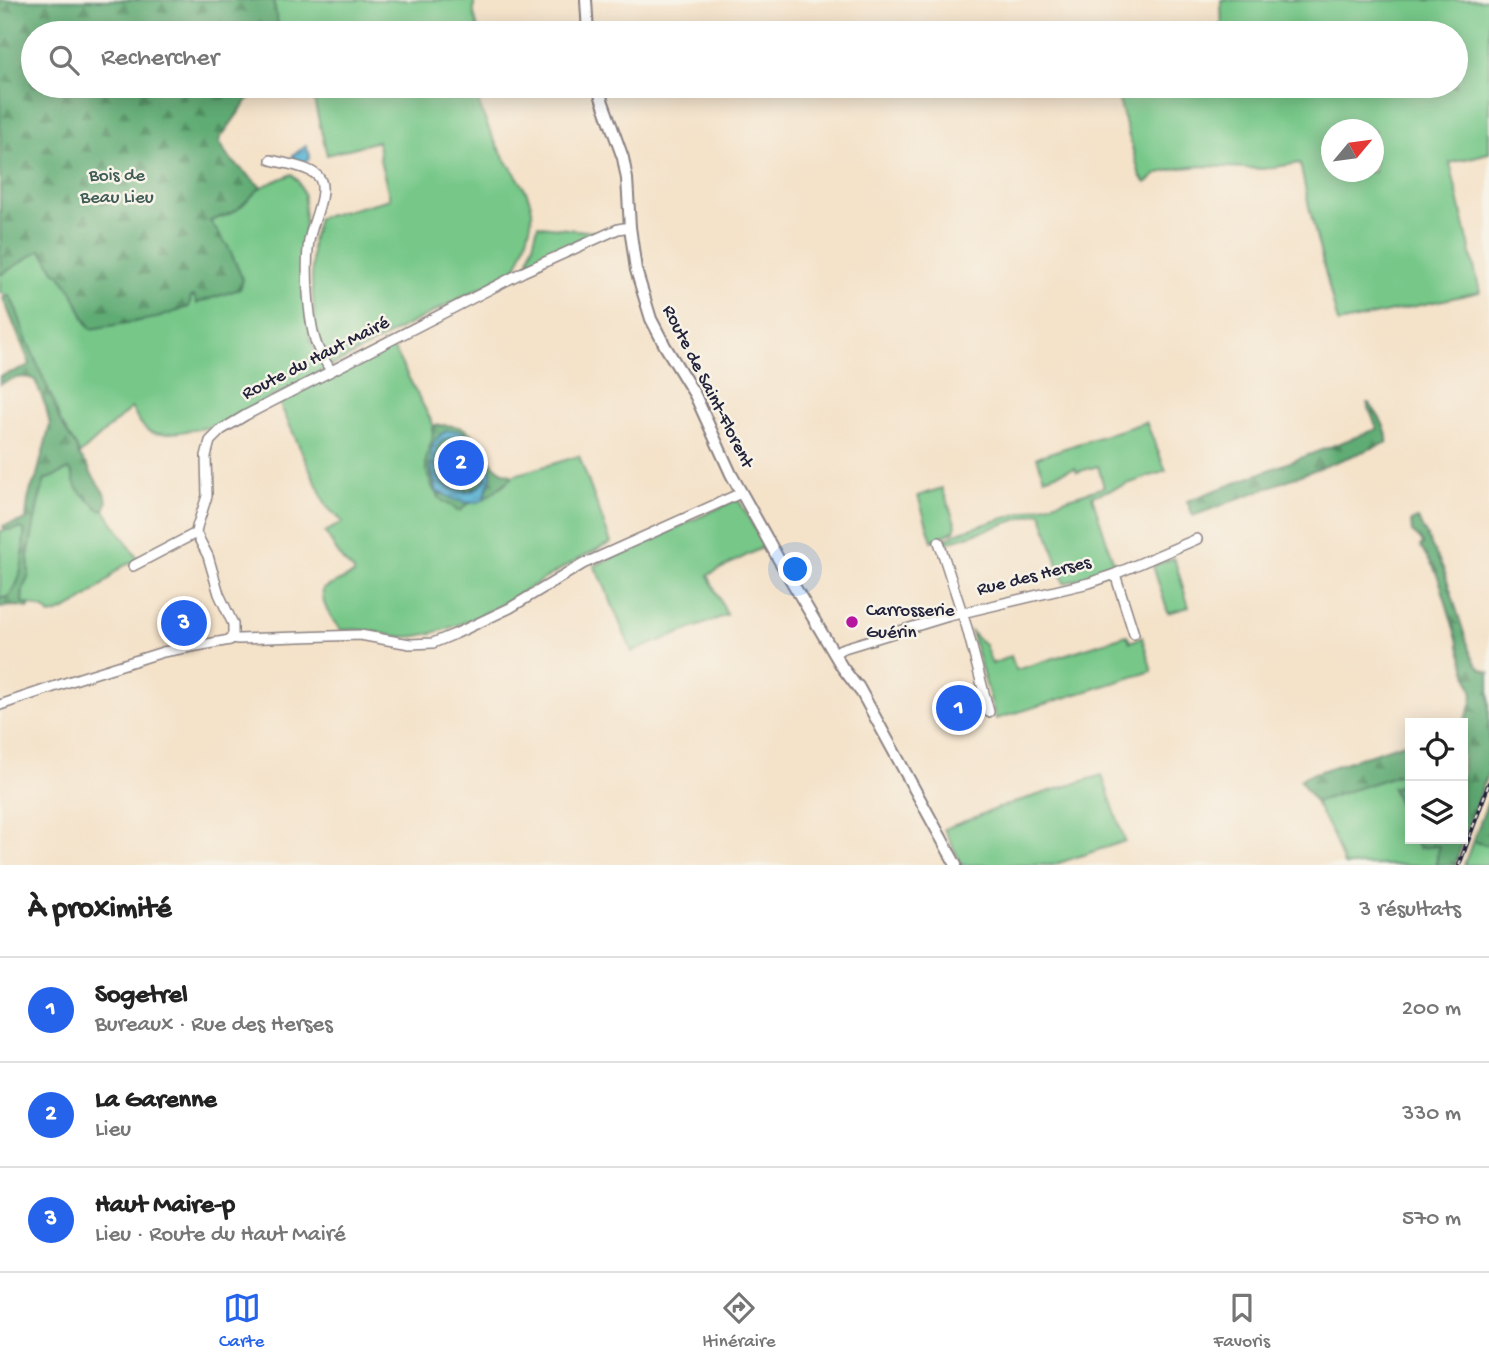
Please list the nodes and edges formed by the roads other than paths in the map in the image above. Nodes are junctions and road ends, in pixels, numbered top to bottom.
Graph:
1 (586, 0) edge
2 (587, 21) edge
3 (602, 98) edge
4 (271, 160) dead end
5 (630, 226) junction
6 (331, 371) junction
7 (741, 493) junction
8 (197, 533) junction
9 (1197, 539) dead end
10 (939, 542) dead end
11 (133, 566) dead end
12 (1115, 574) junction
13 (962, 613) junction
14 (1134, 634) dead end
15 (232, 638) junction
16 (837, 652) junction
17 (0, 705) edge
18 (989, 712) dead end
19 (956, 865) edge

1 - 2 street
3 - 5 street, Route de Saint-Florent
4 - 6 street
5 - 6 street, Route du Haut Mairé
5 - 7 street, Route de Saint-Florent
6 - 8 street, Route du Haut Mairé
7 - 15 street
7 - 16 street, Route de Saint-Florent
8 - 11 street
8 - 15 street
9 - 12 street, Rue des Herses
10 - 13 street, Rue des Herses
12 - 13 street, Rue des Herses
12 - 14 street, Rue des Herses
13 - 16 street, Rue des Herses
13 - 18 street, Rue des Herses
15 - 17 street
16 - 19 street, Route de Saint-Florent

